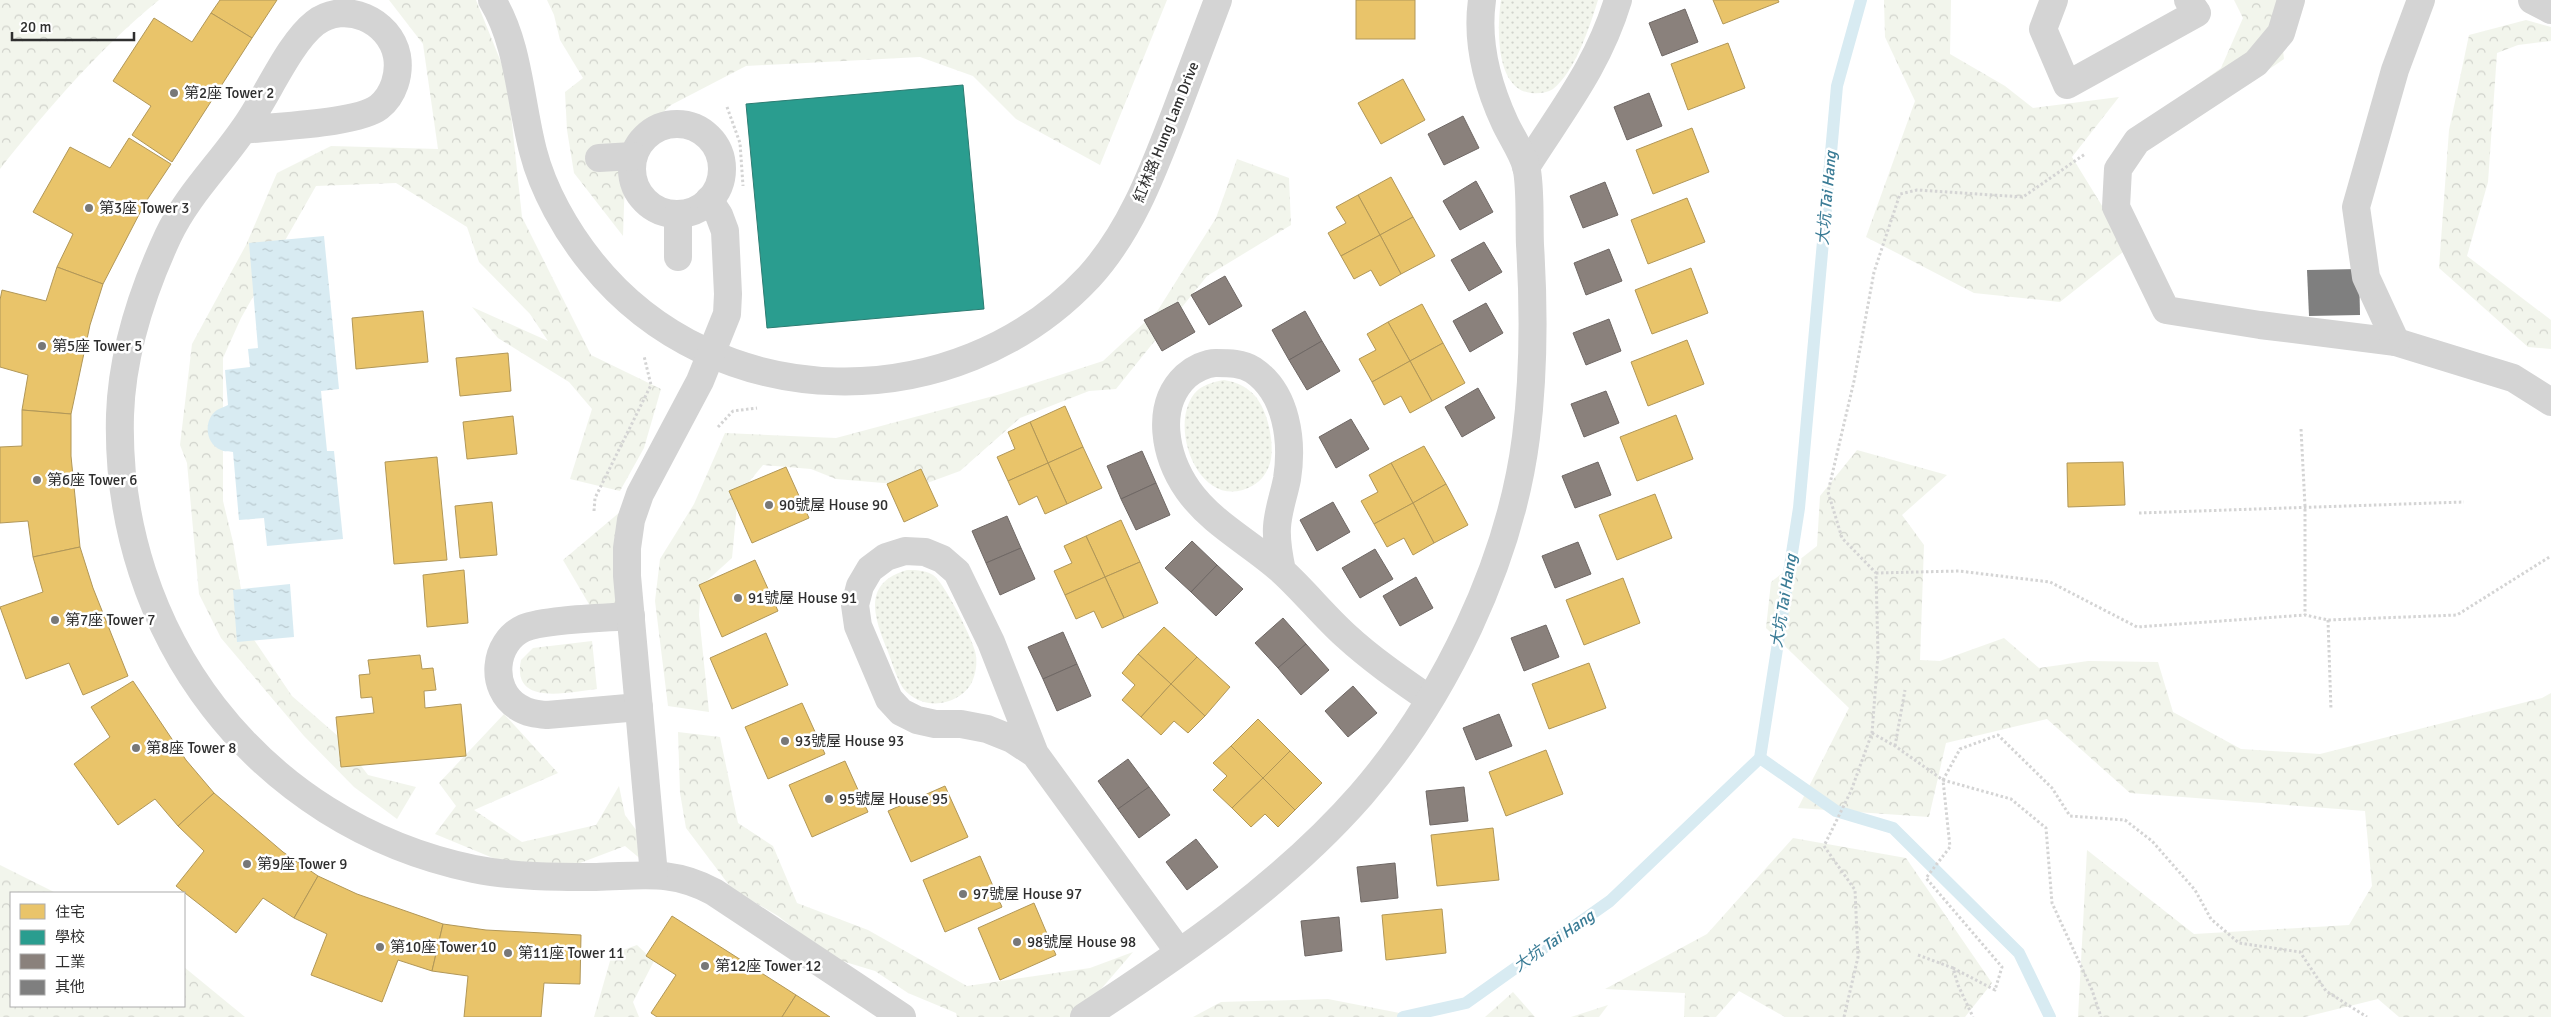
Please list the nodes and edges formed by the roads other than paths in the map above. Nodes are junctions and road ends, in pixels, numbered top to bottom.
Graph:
1 (492, 0) edge
2 (1218, 0) edge
3 (1482, 0) edge
4 (1618, 0) edge
5 (2054, 0) edge
6 (2188, 0) edge
7 (2291, 0) edge
8 (2421, 0) edge
9 (2532, 0) edge
10 (2551, 10) edge
11 (244, 130) junction
12 (633, 156) junction
13 (599, 158) dead end
14 (1526, 167) junction
15 (709, 200) junction
16 (678, 214) junction
17 (678, 256) dead end
18 (2396, 342) junction
19 (712, 353) junction
20 (2551, 402) edge
21 (1282, 572) junction
22 (631, 616) junction
23 (1429, 699) junction
24 (639, 707) junction
25 (1035, 754) junction
26 (654, 874) junction
27 (1180, 952) junction
28 (902, 1017) edge
29 (1084, 1017) edge

1 - 19 street, 紅林路 Hung Lam Drive
2 - 19 street, 紅林路 Hung Lam Drive
3 - 14 street
4 - 14 street
5 - 6 street
7 - 18 street
8 - 18 street
9 - 10 street
11 - 11 street
11 - 26 street
12 - 13 street
12 - 15 street
12 - 16 street
14 - 23 street
15 - 16 street
15 - 19 street
16 - 17 street
18 - 20 street
19 - 22 street
21 - 21 street
21 - 23 street
22 - 24 street
22 - 24 street
23 - 27 street
24 - 26 street
25 - 25 street
25 - 27 street
26 - 28 street
27 - 29 street

